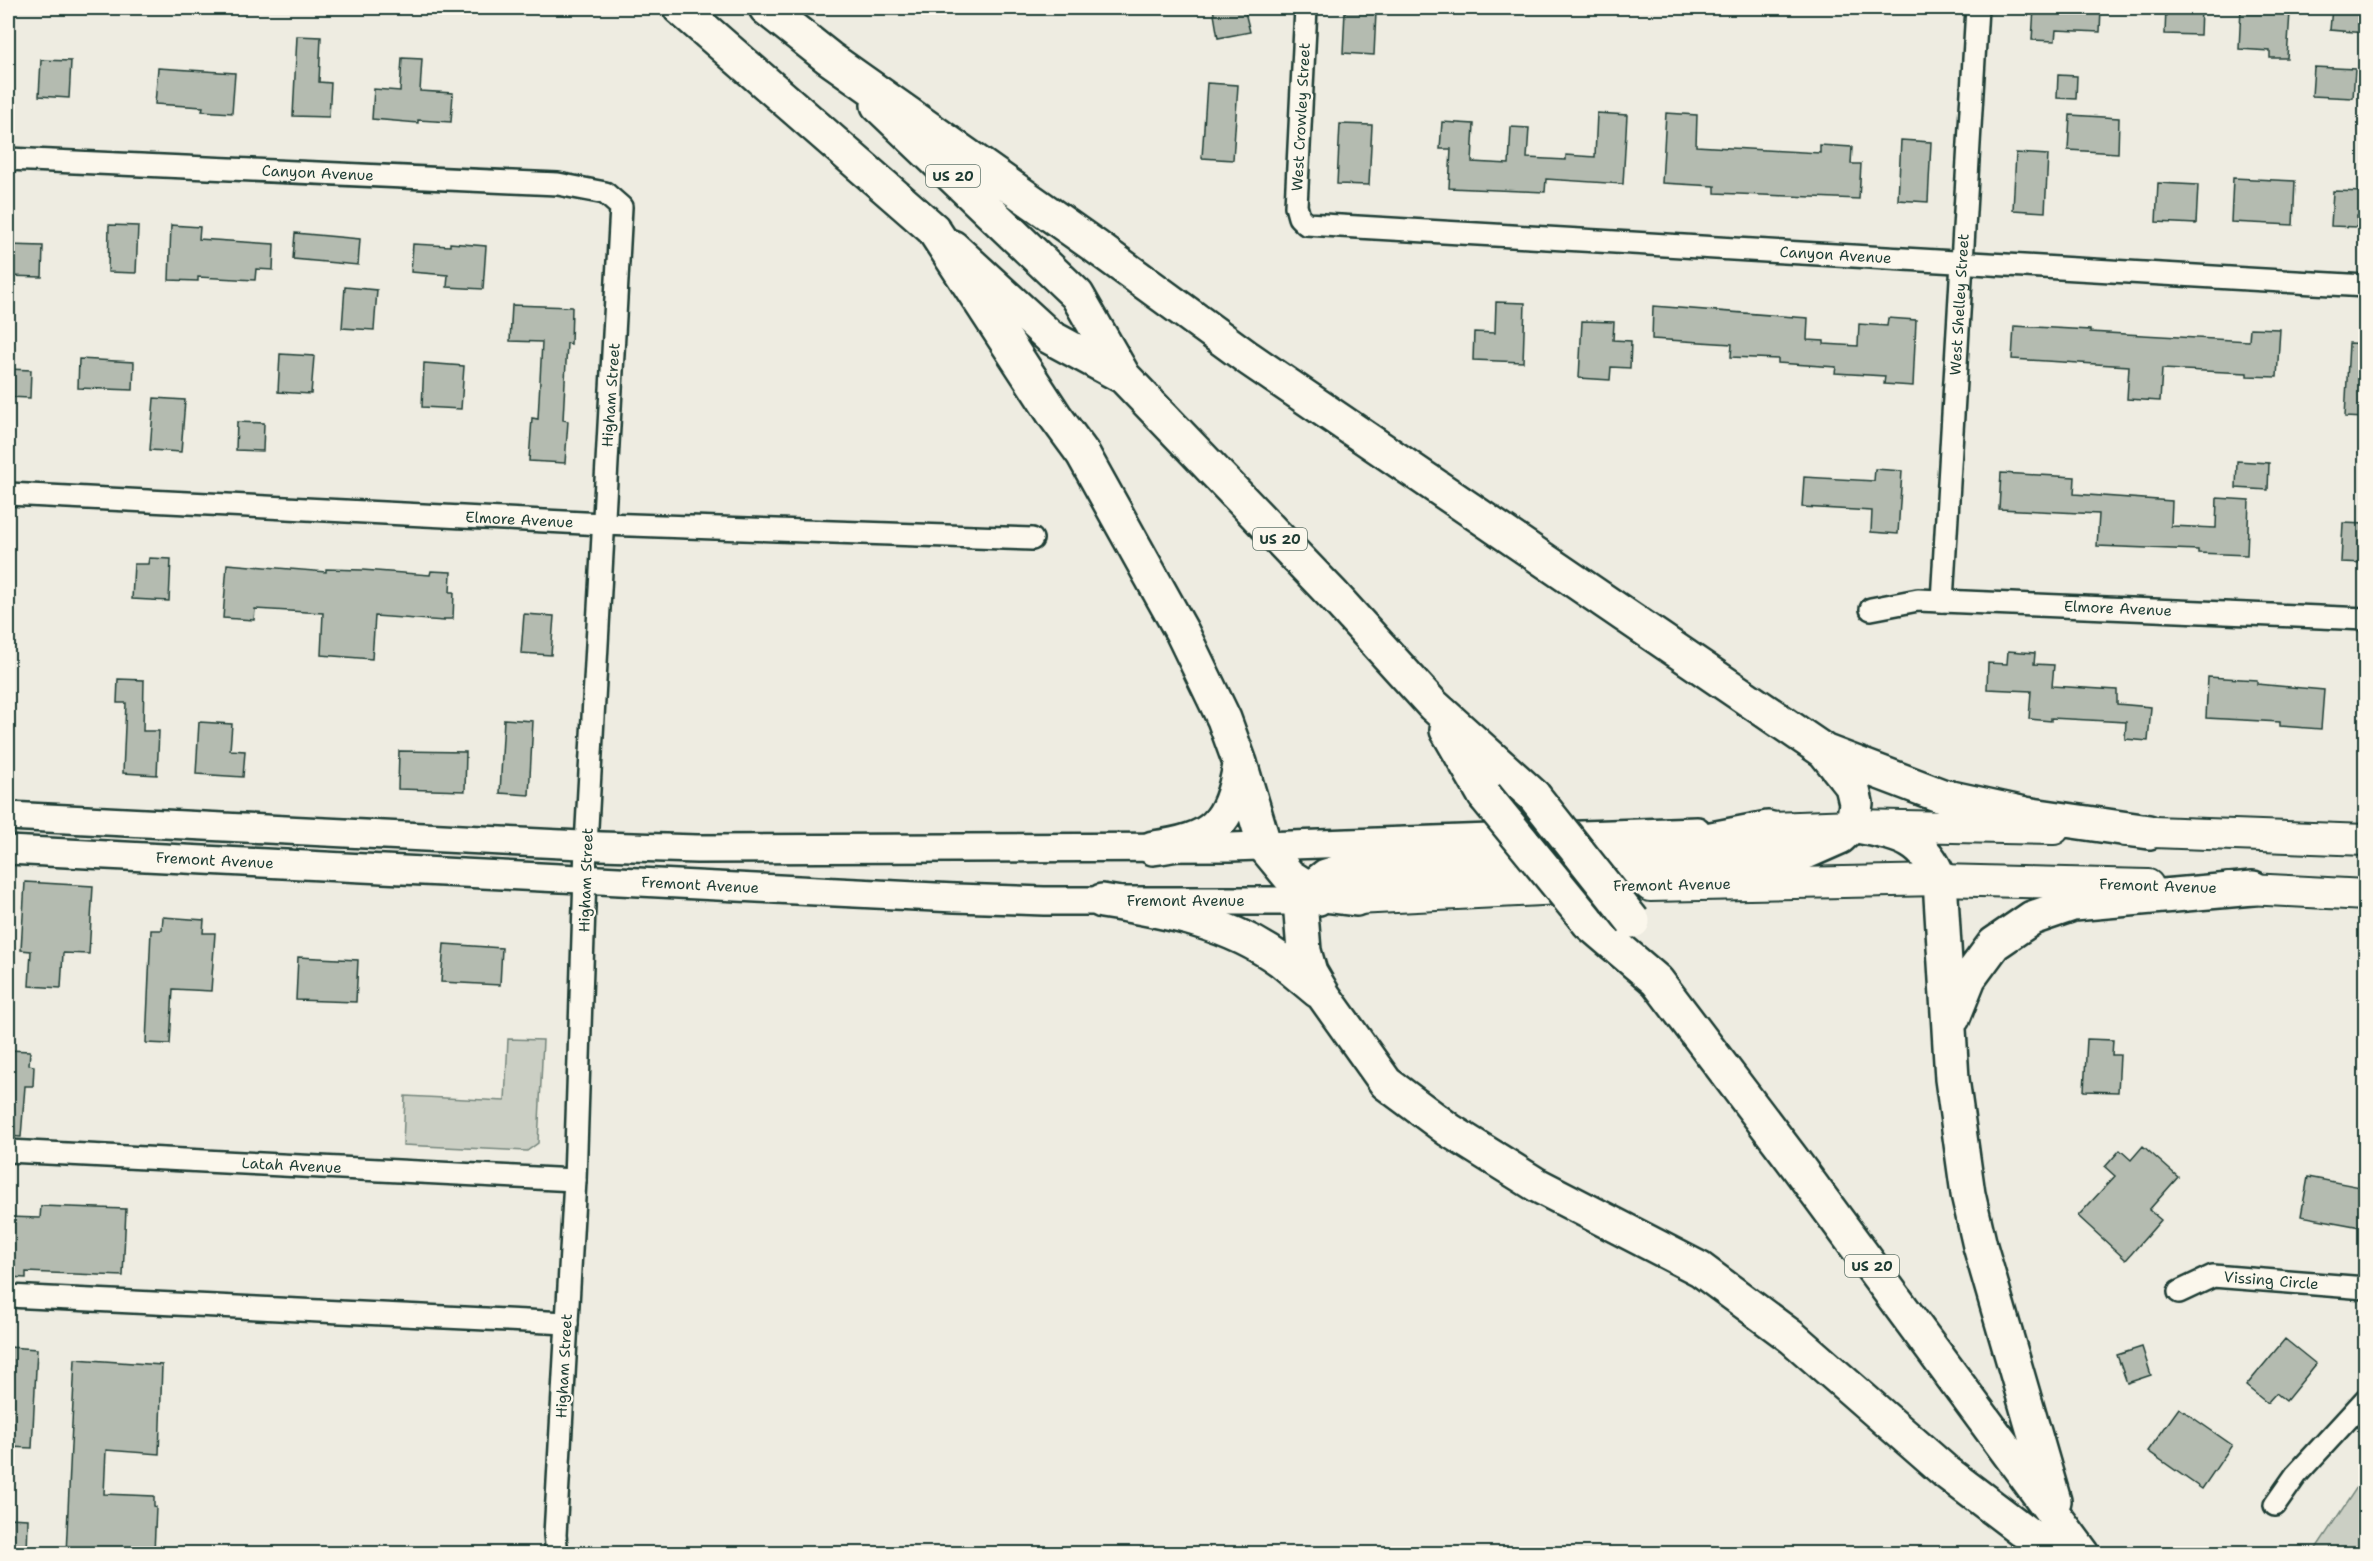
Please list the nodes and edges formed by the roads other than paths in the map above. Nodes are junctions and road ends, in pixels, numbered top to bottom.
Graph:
1 (680, 8) edge
2 (766, 8) edge
3 (1306, 8) edge
4 (1977, 8) edge
5 (829, 58) junction
6 (8, 159) edge
7 (621, 207) joint
8 (1306, 224) joint
9 (933, 229) junction
10 (1963, 262) junction
11 (2366, 286) edge
12 (1124, 376) junction
13 (8, 494) edge
14 (603, 524) junction
15 (1032, 539) dead end
16 (1942, 601) junction
17 (1871, 609) dead end
18 (2366, 619) edge
19 (1433, 705) junction
20 (1824, 751) junction
21 (1240, 763) junction
22 (8, 816) edge
23 (1853, 825) junction
24 (1768, 828) junction
25 (2149, 832) junction
26 (2366, 840) edge
27 (586, 845) junction
28 (1265, 847) junction
29 (1153, 848) junction
30 (8, 850) edge
31 (585, 879) junction
32 (1940, 880) junction
33 (1598, 887) junction
34 (2253, 888) junction
35 (1304, 895) junction
36 (2366, 895) edge
37 (1356, 899) joint
38 (1102, 901) junction
39 (1657, 981) junction
40 (1324, 996) junction
41 (1949, 1028) junction
42 (8, 1151) edge
43 (575, 1180) junction
44 (2366, 1288) edge
45 (2179, 1292) dead end
46 (8, 1296) edge
47 (567, 1323) junction
48 (2366, 1399) edge
49 (2275, 1505) dead end
50 (2057, 1538) edge
51 (557, 1554) edge
52 (2083, 1554) edge

1 - 9 highway, US 20
2 - 5 highway, US 20
3 - 8 street, West Crowley Street
4 - 10 street, West Shelley Street
5 - 12 highway, US 20
5 - 20 highway
6 - 7 street, Canyon Avenue
7 - 14 street, Higham Street
8 - 10 street, Canyon Avenue
9 - 12 highway, US 20
9 - 21 highway
10 - 11 street, Canyon Avenue
10 - 16 street, West Shelley Street
12 - 19 highway, US 20
13 - 14 street, Elmore Avenue
14 - 15 street, Elmore Avenue
14 - 27 street, Higham Street
16 - 17 street, Elmore Avenue
16 - 18 street, Elmore Avenue
19 - 39 highway, US 20, bridge
19 - 39 highway, US 20, bridge
20 - 23 highway
20 - 25 highway
21 - 28 highway
21 - 29 highway
22 - 27 street
23 - 24 main road
23 - 25 main road
23 - 32 highway
23 - 33 highway
24 - 28 street
24 - 35 highway
25 - 26 main road
27 - 29 street
27 - 31 street, Higham Street
28 - 29 street
28 - 35 highway
30 - 31 street, Fremont Avenue
31 - 38 street, Fremont Avenue
31 - 43 street, Higham Street
32 - 33 main road, Fremont Avenue
32 - 34 main road, Fremont Avenue
32 - 41 highway
33 - 37 main road, Fremont Avenue
34 - 36 main road, Fremont Avenue
34 - 41 highway
35 - 37 highway
35 - 38 street, Fremont Avenue
35 - 40 highway
38 - 40 highway
39 - 50 highway, US 20
40 - 50 highway
41 - 50 highway
42 - 43 street, Latah Avenue
43 - 47 street, Higham Street
44 - 45 street, Vissing Circle
46 - 47 street
47 - 51 street, Higham Street
48 - 49 street
50 - 52 highway, US 20

